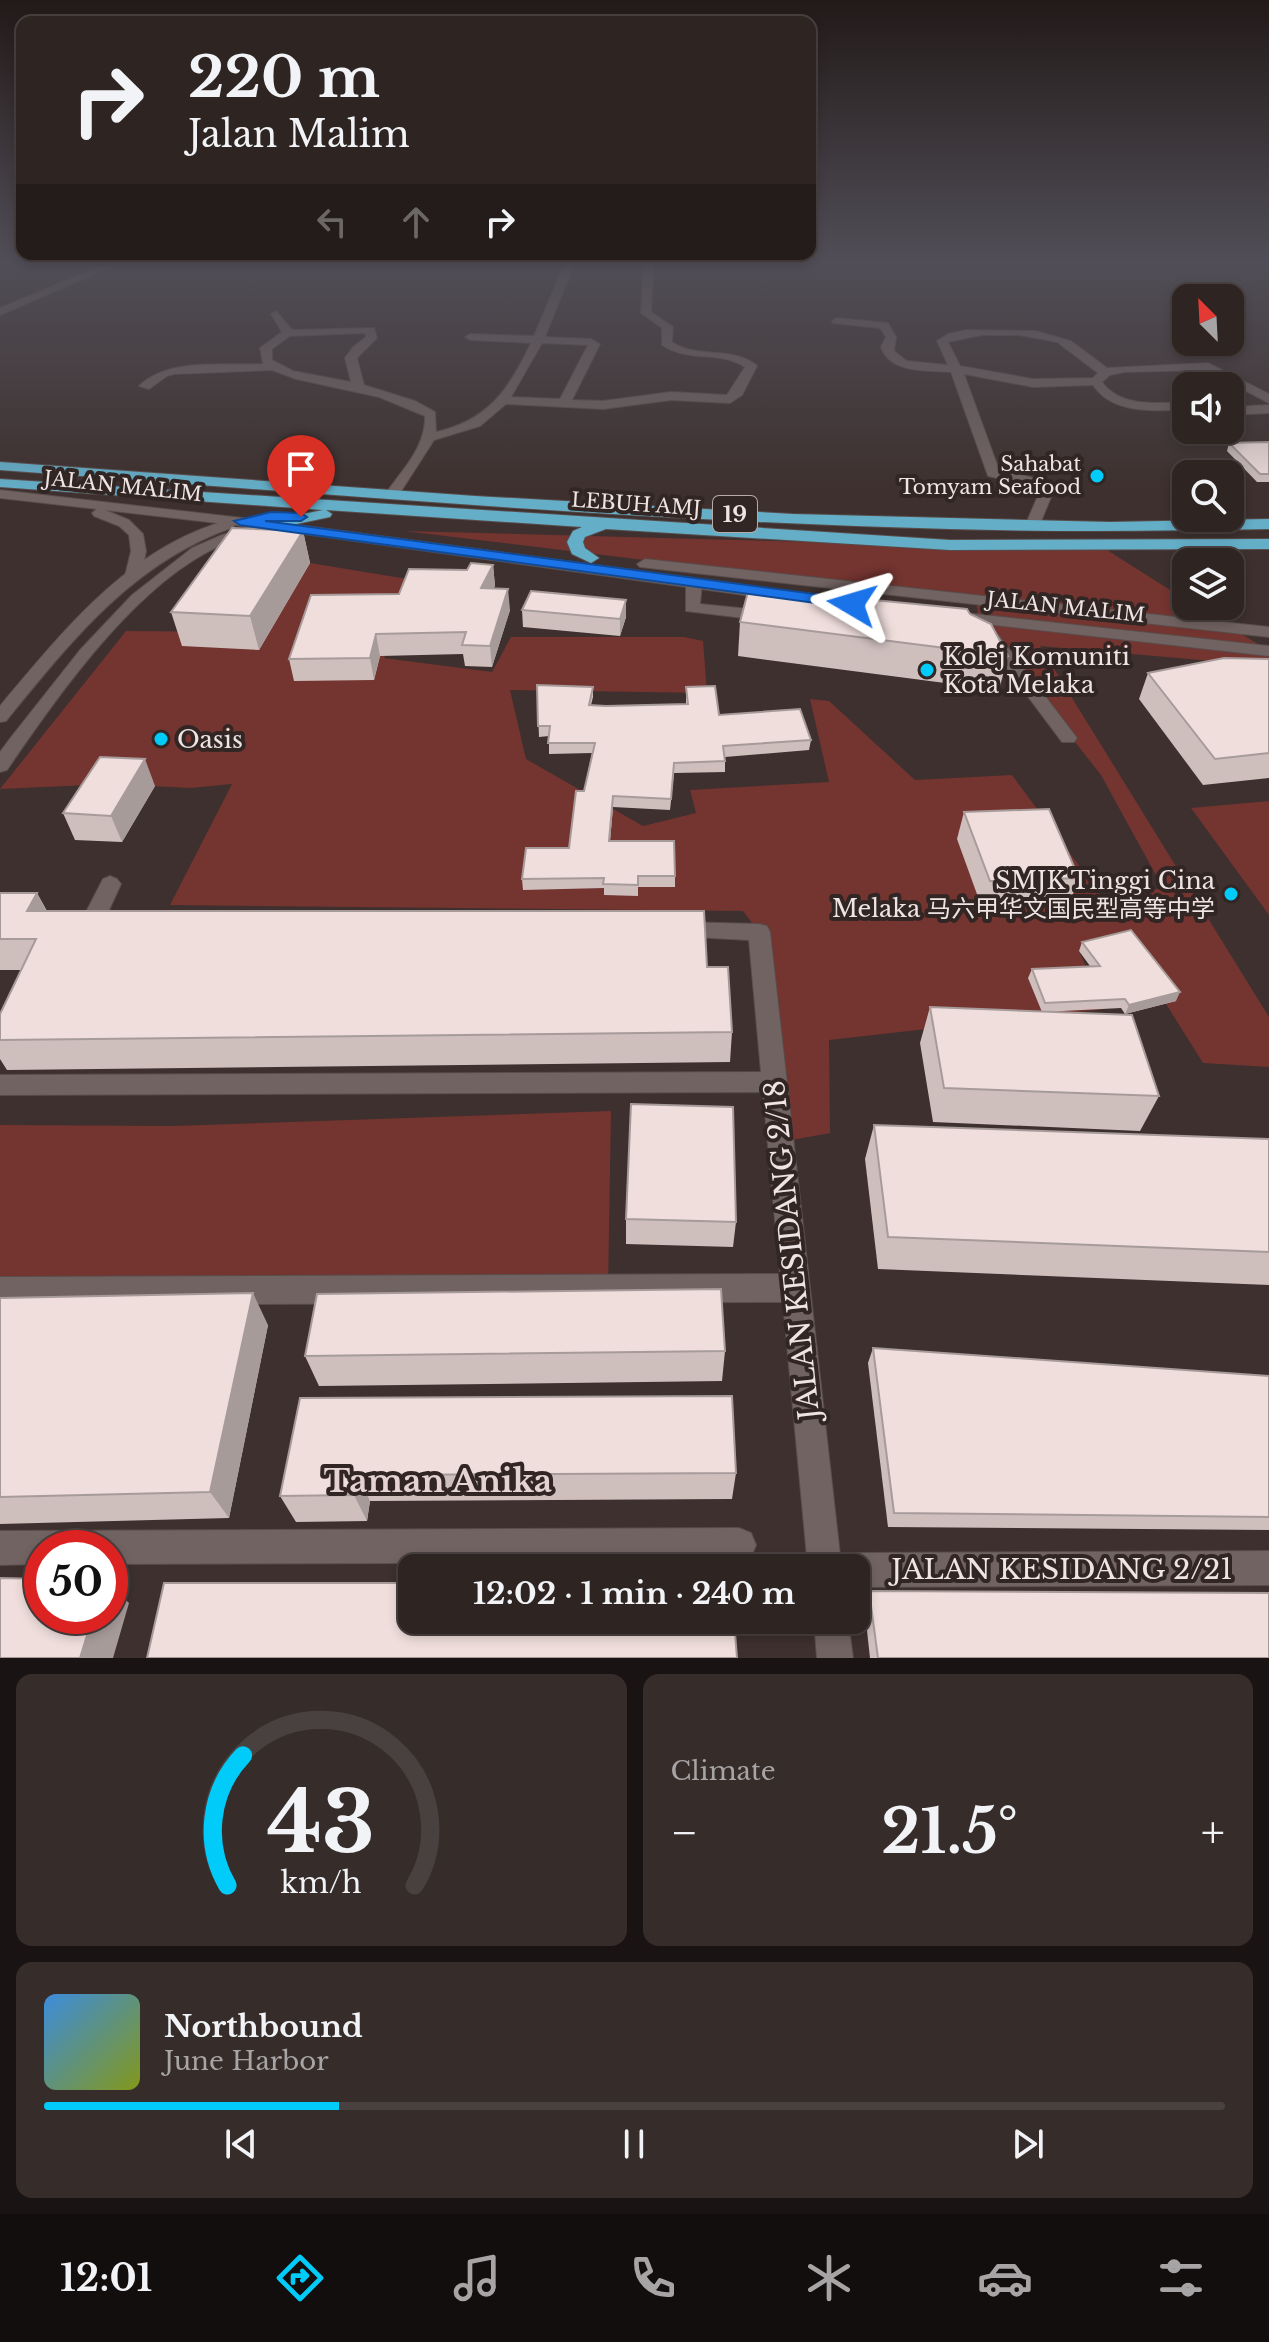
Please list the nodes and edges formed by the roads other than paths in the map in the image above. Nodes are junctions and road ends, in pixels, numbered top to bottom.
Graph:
1 (278, 339) edge
2 (370, 339) edge
3 (538, 339) edge
4 (571, 339) edge
5 (666, 339) edge
6 (890, 339) edge
7 (944, 339) edge
8 (1060, 339) edge
9 (273, 367) junction
10 (956, 369) junction
11 (1106, 372) junction
12 (1096, 381) junction
13 (145, 386) dead end
14 (359, 388) junction
15 (1269, 399) edge
16 (504, 400) junction
17 (564, 403) junction
18 (1172, 405) edge
19 (1269, 409) edge
20 (1244, 410) edge
21 (429, 437) junction
22 (0, 466) edge
23 (202, 479) junction
24 (0, 483) edge
25 (393, 493) junction
26 (0, 494) edge
27 (66, 503) junction
28 (268, 514) junction
29 (473, 515) junction
30 (301, 517) junction
31 (240, 521) junction
32 (1269, 524) edge
33 (619, 525) junction
34 (1032, 526) junction
35 (1269, 544) edge
36 (591, 558) junction
37 (133, 576) junction
38 (694, 584) junction
39 (868, 606) edge
40 (931, 614) edge
41 (794, 618) edge
42 (983, 632) junction
43 (1269, 632) edge
44 (1269, 651) edge
45 (0, 717) edge
46 (1068, 738) dead end
47 (0, 766) edge
48 (110, 884) dead end
49 (135, 923) edge
50 (665, 930) edge
51 (775, 1082) junction
52 (0, 1085) edge
53 (796, 1288) junction
54 (0, 1291) edge
55 (739, 1545) dead end
56 (0, 1548) edge
57 (824, 1554) edge
58 (1269, 1568) edge
59 (870, 1570) edge
60 (832, 1634) edge
61 (835, 1658) edge

1 - 9 street
2 - 14 street
3 - 16 street
4 - 17 street
5 - 17 street
6 - 10 street
7 - 10 street
8 - 11 street
9 - 13 street
9 - 14 street
10 - 12 street
10 - 34 street
11 - 12 street
11 - 15 street
12 - 18 street
14 - 21 street
16 - 17 street
16 - 21 street
19 - 20 street
21 - 25 street
22 - 23 highway, LEBUH AMJ / 19
23 - 25 highway, LEBUH AMJ / 19
23 - 28 highway
24 - 28 highway, LEBUH AMJ / 19
25 - 34 highway, LEBUH AMJ / 19
26 - 27 street, JALAN MALIM / 19
27 - 31 street, JALAN MALIM / 19
27 - 37 street
28 - 29 highway, LEBUH AMJ / 19
28 - 30 highway
28 - 31 street, JALAN MALIM / 19
28 - 38 street, JALAN MALIM / 19
28 - 47 street
29 - 30 highway
29 - 33 highway, LEBUH AMJ / 19
30 - 36 street, JALAN MALIM
31 - 37 street
32 - 34 highway, LEBUH AMJ / 19
33 - 35 highway, LEBUH AMJ / 19
33 - 36 highway
36 - 43 street, JALAN MALIM
37 - 45 street
38 - 39 street, JALAN MALIM / 19
38 - 41 street
40 - 42 street, JALAN MALIM
42 - 44 street, JALAN MALIM
42 - 46 street
48 - 49 street
50 - 51 street, JALAN KESIDANG 2/18
51 - 52 street
51 - 53 street, JALAN KESIDANG 2/18
53 - 54 street
53 - 57 street, JALAN KESIDANG 2/18
55 - 56 street
58 - 59 street, JALAN KESIDANG 2/21
60 - 61 street

